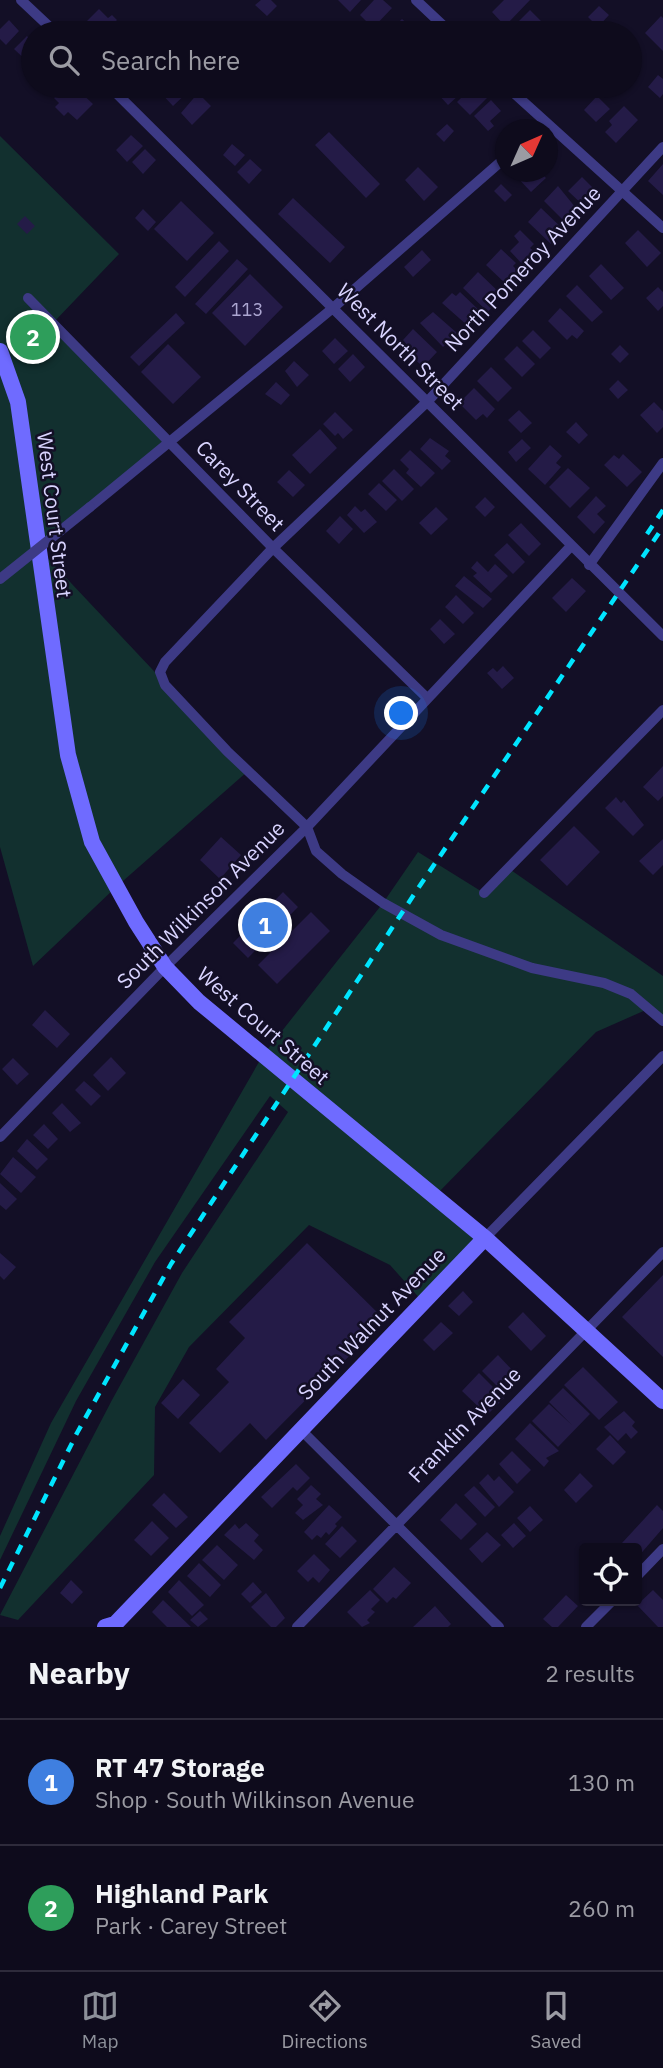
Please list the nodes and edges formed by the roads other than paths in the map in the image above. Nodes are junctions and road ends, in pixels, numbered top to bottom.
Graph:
1 (21, 0) edge
2 (416, 0) edge
3 (44, 21) edge
4 (438, 21) edge
5 (121, 98) edge
6 (516, 98) edge
7 (535, 119) edge
8 (558, 140) edge
9 (663, 147) edge
10 (495, 168) edge
11 (621, 192) junction
12 (663, 228) edge
13 (28, 298) dead end
14 (333, 308) junction
15 (0, 351) edge
16 (428, 401) junction
17 (171, 444) junction
18 (663, 463) edge
19 (571, 546) junction
20 (273, 548) junction
21 (589, 565) junction
22 (0, 579) edge
23 (663, 636) edge
24 (428, 698) junction
25 (663, 710) edge
26 (307, 827) junction
27 (484, 894) dead end
28 (165, 967) junction
29 (663, 1021) edge
30 (663, 1056) edge
31 (0, 1137) edge
32 (485, 1237) junction
33 (663, 1252) edge
34 (586, 1329) junction
35 (663, 1401) edge
36 (300, 1429) junction
37 (396, 1524) junction
38 (663, 1549) edge
39 (642, 1571) edge
40 (607, 1606) edge
41 (113, 1626) edge
42 (297, 1627) edge
43 (499, 1627) edge
44 (586, 1627) edge

1 - 3 street
2 - 4 street
5 - 14 street, West North Street
6 - 7 street
8 - 11 street
9 - 11 street, North Pomeroy Avenue
10 - 14 street
11 - 12 street
11 - 16 street, North Pomeroy Avenue
13 - 17 street, Carey Street
14 - 16 street, West North Street
14 - 17 street
15 - 28 main road, West Court Street
16 - 19 street, West North Street
16 - 20 street, North Pomeroy Avenue
17 - 20 street, Carey Street
17 - 22 street, bridge
18 - 21 street
19 - 21 street, West North Street
19 - 24 street, South Wilkinson Avenue
20 - 24 street, Carey Street
20 - 26 street, North Pomeroy Avenue
21 - 23 street, West North Street
24 - 26 street, South Wilkinson Avenue
25 - 27 street
26 - 28 street, South Wilkinson Avenue
26 - 29 street
28 - 31 street, South Wilkinson Avenue
28 - 32 main road, West Court Street
30 - 32 street, South Walnut Avenue
32 - 34 main road, West Court Street
32 - 36 main road, South Walnut Avenue
33 - 34 street, Franklin Avenue
34 - 35 main road, West Court Street
34 - 37 street, Franklin Avenue
36 - 37 street
36 - 41 main road, South Walnut Avenue
37 - 42 street, Franklin Avenue
37 - 43 street
38 - 39 street
40 - 44 street

